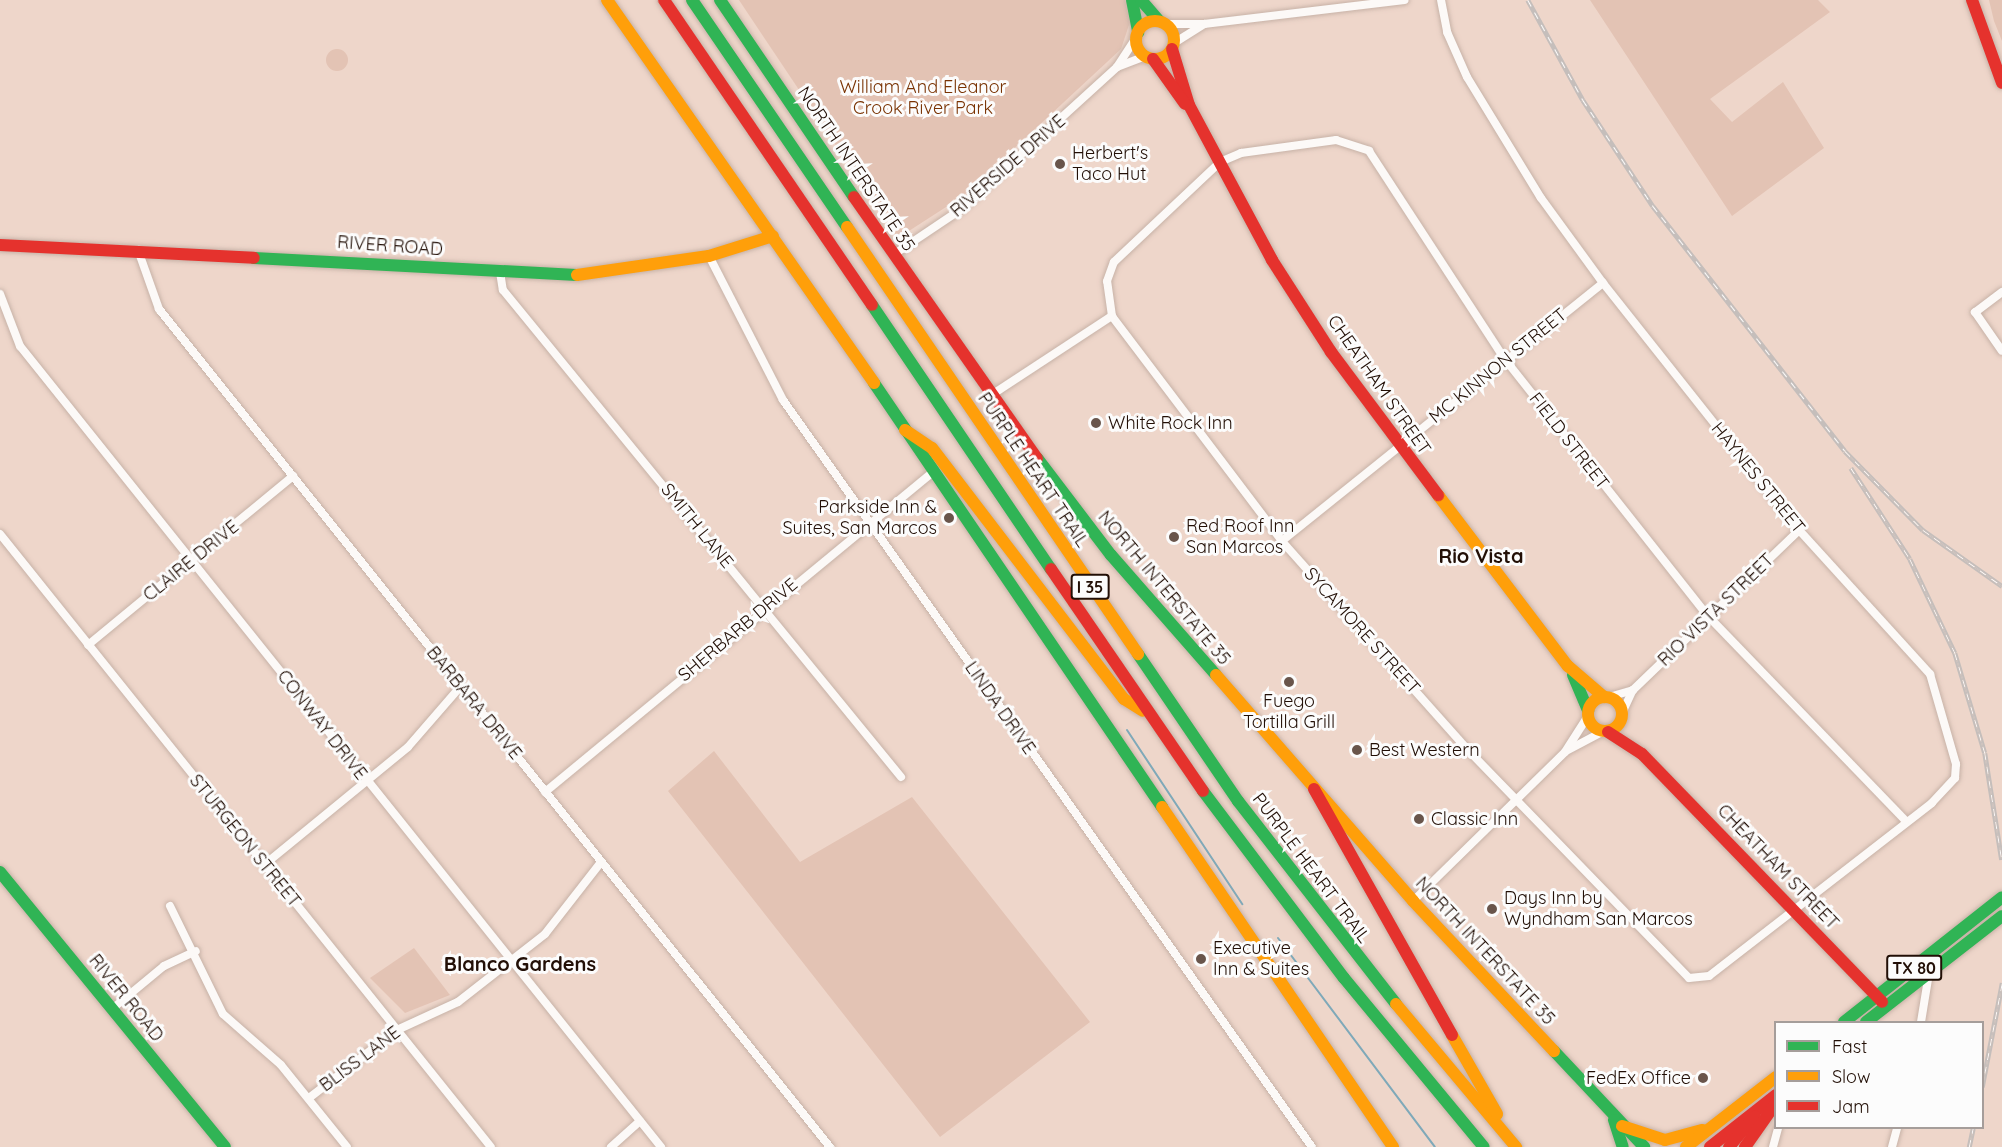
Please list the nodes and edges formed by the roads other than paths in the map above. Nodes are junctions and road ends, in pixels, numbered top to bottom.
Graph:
1 (607, 0) edge
2 (664, 0) edge
3 (720, 0) edge
4 (1132, 0) edge
5 (1141, 0) edge
6 (1405, 0) edge
7 (1441, 0) edge
8 (1972, 0) edge
9 (694, 2) edge
10 (1162, 23) junction
11 (1204, 24) junction
12 (1137, 35) junction
13 (1173, 46) junction
14 (1149, 58) junction
15 (1117, 67) junction
16 (2002, 83) edge
17 (1189, 105) junction
18 (1220, 162) junction
19 (773, 236) junction
20 (0, 245) edge
21 (138, 249) junction
22 (893, 255) junction
23 (709, 256) junction
24 (500, 272) junction
25 (1603, 283) junction
26 (2002, 292) edge
27 (0, 294) edge
28 (1112, 316) junction
29 (2002, 351) edge
30 (1503, 358) junction
31 (990, 396) junction
32 (905, 430) junction
33 (1400, 446) junction
34 (933, 472) junction
35 (293, 477) junction
36 (868, 521) junction
37 (1799, 530) junction
38 (0, 534) edge
39 (1282, 541) junction
40 (191, 560) junction
41 (764, 608) junction
42 (1708, 616) junction
43 (88, 645) junction
44 (1568, 666) junction
45 (460, 687) junction
46 (1633, 690) junction
47 (1607, 697) junction
48 (1588, 713) junction
49 (1623, 714) junction
50 (1150, 716) junction
51 (1605, 732) junction
52 (1565, 752) junction
53 (1642, 754) junction
54 (901, 777) dead end
55 (367, 781) junction
56 (1314, 789) junction
57 (545, 792) junction
58 (1518, 797) junction
59 (1905, 820) junction
60 (601, 862) junction
61 (264, 865) junction
62 (0, 872) edge
63 (2002, 897) edge
64 (1413, 901) junction
65 (170, 906) dead end
66 (1793, 909) junction
67 (2002, 916) edge
68 (196, 951) junction
69 (512, 958) junction
70 (1929, 973) junction
71 (1876, 997) junction
72 (1886, 1007) junction
73 (112, 1009) junction
74 (1846, 1021) edge
75 (1868, 1021) edge
76 (1921, 1021) edge
77 (397, 1030) junction
78 (1774, 1079) edge
79 (1774, 1090) edge
80 (1774, 1097) edge
81 (309, 1098) junction
82 (1774, 1106) edge
83 (1759, 1108) junction
84 (1612, 1116) junction
85 (640, 1121) junction
86 (1622, 1126) junction
87 (1713, 1126) junction
88 (1778, 1129) edge
89 (1897, 1129) edge
90 (225, 1147) edge
91 (347, 1147) edge
92 (491, 1147) edge
93 (611, 1147) edge
94 (661, 1147) edge
95 (830, 1147) edge
96 (1312, 1147) edge
97 (1393, 1147) edge
98 (1484, 1147) edge
99 (1516, 1147) edge
100 (1623, 1147) edge
101 (1644, 1147) edge
102 (1686, 1147) edge
103 (1710, 1147) edge
104 (1729, 1147) edge
105 (1745, 1147) edge
106 (1773, 1147) edge
107 (1892, 1147) edge

1 - 19 main road
2 - 50 main road, I 35
3 - 22 main road, NORTH INTERSTATE 35
4 - 12 main road
5 - 10 main road
6 - 11 street
7 - 25 street, HAYNES STREET
8 - 16 main road
9 - 99 main road, PURPLE HEART TRAIL / I 35
10 - 11 street
10 - 12 main road
10 - 13 main road, CHEATHAM STREET
11 - 13 street
12 - 14 main road, CHEATHAM STREET
12 - 15 street, RIVERSIDE DRIVE
13 - 14 main road
13 - 17 main road, CHEATHAM STREET
14 - 15 street, RIVERSIDE DRIVE
14 - 17 main road, CHEATHAM STREET
15 - 22 street, RIVERSIDE DRIVE
17 - 18 main road, CHEATHAM STREET
18 - 28 street, SYCAMORE STREET
18 - 30 street, FIELD STREET
18 - 33 main road, CHEATHAM STREET
19 - 23 main road, RIVER ROAD
19 - 32 main road
20 - 21 main road, RIVER ROAD
21 - 24 main road, RIVER ROAD
21 - 35 street, BARBARA DRIVE
22 - 31 main road, NORTH INTERSTATE 35
23 - 24 main road, RIVER ROAD
23 - 36 street, LINDA DRIVE
24 - 41 street, SMITH LANE
25 - 30 street, MC KINNON STREET
25 - 37 street, HAYNES STREET
26 - 29 street
27 - 40 street, CONWAY DRIVE
28 - 31 street
28 - 39 street, SYCAMORE STREET
30 - 33 street, MC KINNON STREET
30 - 42 street, FIELD STREET
31 - 56 main road, NORTH INTERSTATE 35
32 - 34 main road
32 - 50 main road
33 - 39 street, MC KINNON STREET
33 - 44 main road, CHEATHAM STREET
34 - 36 street, SHERBARB DRIVE
34 - 97 main road
35 - 40 street, CLAIRE DRIVE
35 - 45 street, BARBARA DRIVE
36 - 41 street, SHERBARB DRIVE
36 - 96 street, LINDA DRIVE
37 - 42 street, RIO VISTA STREET
37 - 59 street, HAYNES STREET
38 - 43 street, STURGEON STREET
39 - 58 street, SYCAMORE STREET
40 - 43 street, CLAIRE DRIVE
40 - 55 street, CONWAY DRIVE
41 - 54 street, SMITH LANE
41 - 57 street, SHERBARB DRIVE
42 - 46 street, RIO VISTA STREET
42 - 59 street, FIELD STREET
43 - 61 street, STURGEON STREET
44 - 47 main road, CHEATHAM STREET
44 - 48 main road, CHEATHAM STREET
45 - 55 street
45 - 57 street, BARBARA DRIVE
46 - 47 street, RIO VISTA STREET
46 - 49 street, RIO VISTA STREET
47 - 48 main road
47 - 49 main road, CHEATHAM STREET
48 - 51 main road, CHEATHAM STREET
48 - 52 street
49 - 51 main road
49 - 53 main road, CHEATHAM STREET
50 - 98 main road, I 35
51 - 52 street
51 - 53 main road, CHEATHAM STREET
52 - 58 street
53 - 66 main road, CHEATHAM STREET
55 - 61 street
55 - 69 street, CONWAY DRIVE
56 - 64 main road, NORTH INTERSTATE 35
56 - 99 main road
57 - 60 street, BARBARA DRIVE
58 - 64 street
58 - 66 street, SYCAMORE STREET
59 - 66 street, HAYNES STREET
60 - 69 street, BLISS LANE
60 - 95 street, BARBARA DRIVE
61 - 77 street, STURGEON STREET
62 - 73 main road, RIVER ROAD
63 - 71 main road, TX 80
64 - 84 main road, NORTH INTERSTATE 35
65 - 68 street
66 - 71 main road, CHEATHAM STREET
67 - 70 main road, TX 80
68 - 73 street
68 - 81 street
69 - 77 street, BLISS LANE
69 - 85 street, CONWAY DRIVE
70 - 72 main road, TX 80
70 - 76 street
71 - 72 main road, CHEATHAM STREET
71 - 74 main road, TX 80
72 - 75 main road, TX 80
73 - 90 main road, RIVER ROAD
77 - 81 street, BLISS LANE
77 - 92 street, STURGEON STREET
78 - 87 main road
79 - 83 main road
80 - 83 main road
81 - 91 street
82 - 105 main road
83 - 103 main road
83 - 104 main road
84 - 86 main road, NORTH INTERSTATE 35
84 - 100 main road
85 - 93 street
85 - 94 street, CONWAY DRIVE
86 - 87 main road
86 - 101 main road, NORTH INTERSTATE 35
87 - 102 main road
88 - 106 street
89 - 107 street

